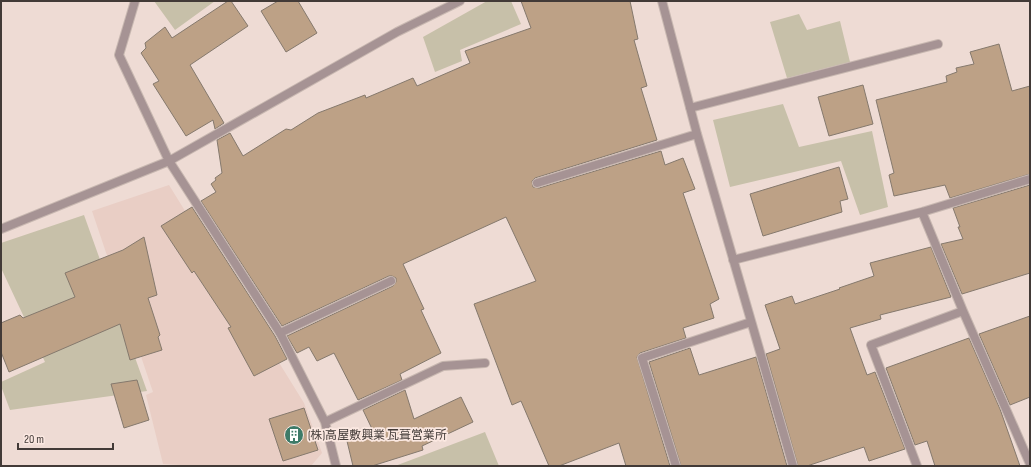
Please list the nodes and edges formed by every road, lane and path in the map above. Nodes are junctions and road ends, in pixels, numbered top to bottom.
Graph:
1 (135, 1) edge
2 (460, 1) edge
3 (662, 1) edge
4 (938, 44) dead end
5 (690, 108) junction
6 (697, 134) junction
7 (169, 161) junction
8 (1030, 179) edge
9 (538, 183) dead end
10 (922, 212) junction
11 (1, 229) edge
12 (733, 260) junction
13 (391, 281) dead end
14 (963, 311) junction
15 (750, 322) junction
16 (280, 332) junction
17 (485, 363) dead end
18 (325, 422) junction
19 (1030, 464) edge
20 (336, 466) edge
21 (676, 466) edge
22 (793, 466) edge
23 (917, 466) edge

1 - 7 street
2 - 7 street
3 - 5 street
4 - 5 street
5 - 6 street
6 - 9 street
6 - 12 street
7 - 11 street
7 - 16 street
8 - 10 street
10 - 12 street
10 - 14 street
12 - 15 street
13 - 16 street
14 - 19 street
14 - 23 street
15 - 21 street
15 - 22 street
16 - 18 street
17 - 18 street
18 - 20 street

